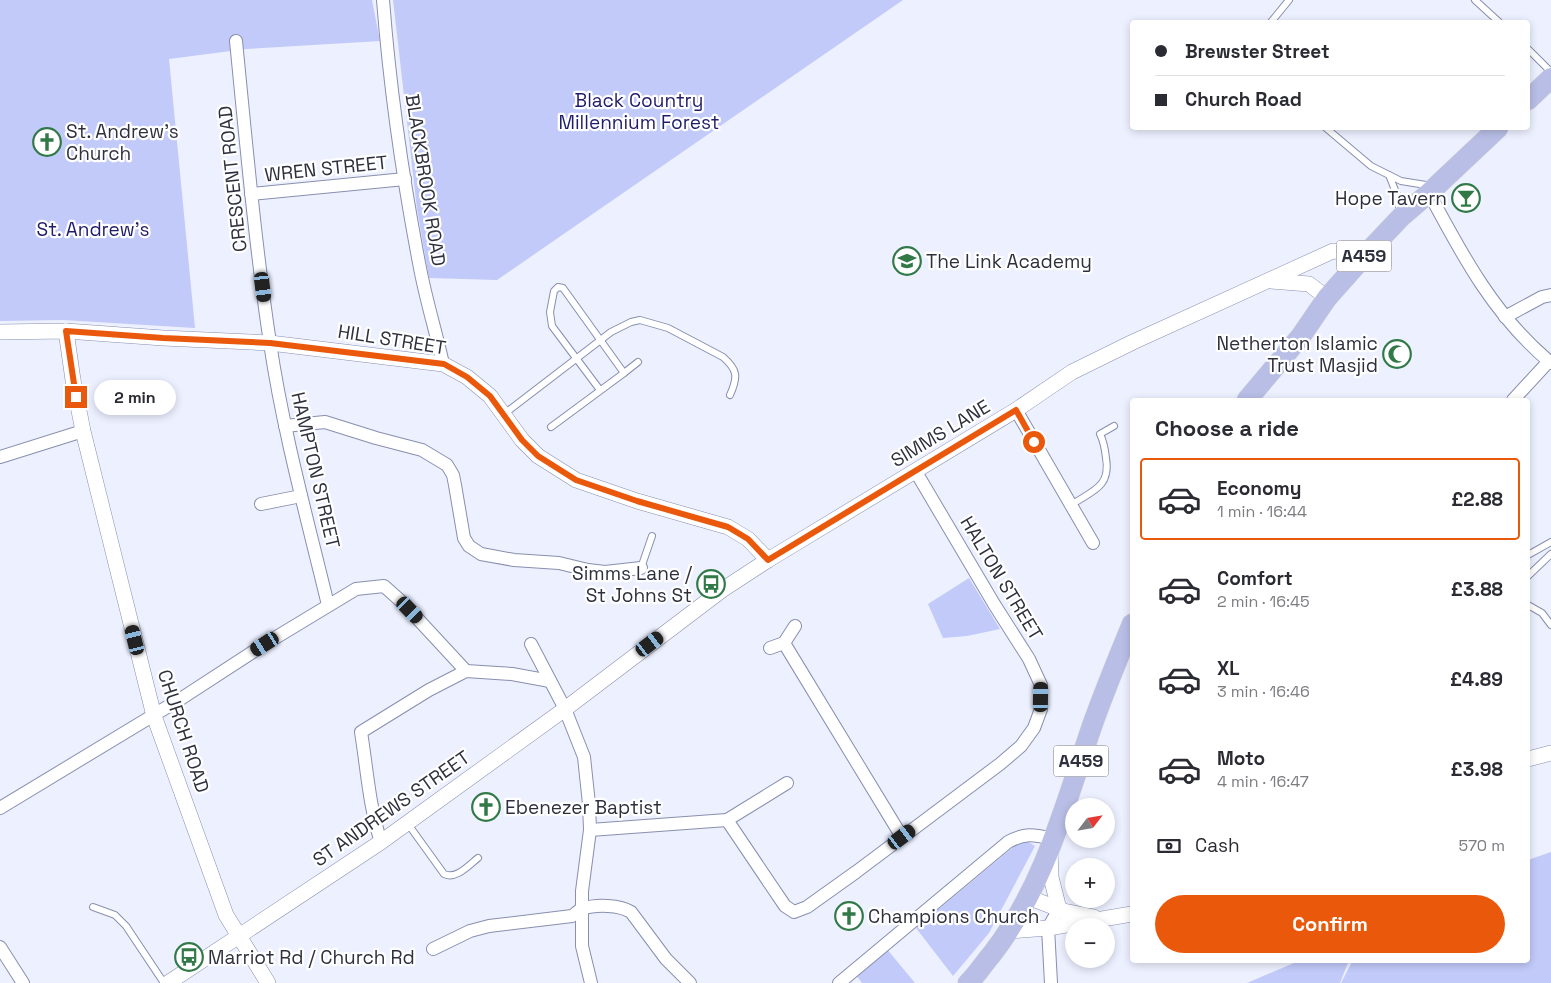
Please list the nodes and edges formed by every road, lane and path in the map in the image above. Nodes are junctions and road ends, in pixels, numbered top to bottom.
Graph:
1 (383, 0) edge
2 (1289, 0) edge
3 (1475, 0) edge
4 (1273, 20) edge
5 (1497, 20) edge
6 (236, 42) dead end
7 (1530, 52) edge
8 (1551, 72) edge
9 (1551, 78) edge
10 (1530, 98) edge
11 (1328, 130) edge
12 (1496, 130) edge
13 (1389, 175) junction
14 (404, 179) junction
15 (1432, 190) junction
16 (251, 194) junction
17 (1401, 217) junction
18 (1366, 254) junction
19 (1269, 281) junction
20 (1551, 294) edge
21 (1327, 298) junction
22 (1505, 317) junction
23 (66, 331) junction
24 (0, 332) edge
25 (600, 341) junction
26 (270, 343) junction
27 (576, 359) junction
28 (638, 362) dead end
29 (1550, 362) edge
30 (444, 364) junction
31 (624, 373) junction
32 (600, 390) junction
33 (730, 395) dead end
34 (1249, 398) edge
35 (1515, 398) edge
36 (1016, 410) junction
37 (504, 414) junction
38 (285, 426) junction
39 (1114, 426) dead end
40 (551, 427) dead end
41 (83, 431) junction
42 (0, 457) edge
43 (916, 472) junction
44 (301, 496) junction
45 (261, 504) dead end
46 (1070, 504) junction
47 (652, 536) dead end
48 (1551, 542) edge
49 (1093, 543) dead end
50 (1530, 554) edge
51 (1551, 554) edge
52 (768, 560) junction
53 (641, 568) joint
54 (1530, 574) edge
55 (328, 605) junction
56 (1530, 606) edge
57 (1551, 625) edge
58 (795, 626) dead end
59 (1130, 631) edge
60 (531, 644) dead end
61 (784, 644) junction
62 (770, 648) dead end
63 (466, 670) junction
64 (550, 681) junction
65 (565, 709) junction
66 (154, 716) junction
67 (1551, 753) edge
68 (1530, 758) edge
69 (787, 783) dead end
70 (0, 808) edge
71 (727, 820) junction
72 (407, 823) junction
73 (590, 830) junction
74 (902, 837) junction
75 (381, 842) junction
76 (1052, 844) junction
77 (478, 858) dead end
78 (1028, 897) junction
79 (93, 907) dead end
80 (582, 909) junction
81 (1059, 909) junction
82 (1130, 914) edge
83 (1099, 918) edge
84 (1109, 918) edge
85 (1065, 925) edge
86 (1048, 928) junction
87 (1008, 931) junction
88 (238, 935) junction
89 (0, 947) edge
90 (433, 949) dead end
91 (23, 983) edge
92 (164, 983) edge
93 (168, 983) edge
94 (268, 983) edge
95 (591, 983) edge
96 (690, 983) edge
97 (839, 983) edge
98 (968, 983) edge
99 (1051, 983) edge

1 - 14 street, BLACKBROOK ROAD
2 - 4 lane
3 - 5 lane
6 - 16 street, CRESCENT ROAD
7 - 8 lane
9 - 10 main road
11 - 13 lane
12 - 15 main road, A459
13 - 15 lane
13 - 17 lane
14 - 16 street, WREN STREET
14 - 30 street, BLACKBROOK ROAD
15 - 17 main road, A459
15 - 22 street
16 - 26 street, CRESCENT ROAD
17 - 18 main road, A459
18 - 19 street, SIMMS LANE
18 - 21 main road, A459
19 - 21 street
19 - 36 street, SIMMS LANE
20 - 22 street
21 - 34 main road, A459
22 - 29 street
23 - 24 street, HILL STREET
23 - 26 street, HILL STREET
23 - 41 street, CHURCH ROAD
25 - 27 lane
25 - 27 lane
25 - 31 lane
25 - 33 lane
26 - 30 street, HILL STREET
26 - 38 street, HAMPTON STREET
27 - 32 lane
27 - 37 lane
28 - 31 lane
29 - 35 street
30 - 37 street, HILL STREET
31 - 32 lane
32 - 40 lane
36 - 43 street, SIMMS LANE
36 - 46 street
37 - 52 street, HILL STREET
38 - 44 street, HAMPTON STREET
38 - 53 street
39 - 46 lane
41 - 42 street
41 - 66 street, CHURCH ROAD
43 - 52 street, SIMMS LANE
43 - 74 street, HALTON STREET
44 - 45 street
44 - 55 street, HAMPTON STREET
46 - 49 street
47 - 53 lane
48 - 50 lane
51 - 54 lane
52 - 65 street, SIMMS LANE
55 - 63 street
55 - 66 street
56 - 57 lane
58 - 61 street
59 - 76 main road, A459
60 - 64 street
61 - 62 street
61 - 74 street
63 - 64 street
63 - 75 street
64 - 65 street
65 - 72 street, ST ANDREWS STREET
65 - 73 street
66 - 70 street
66 - 88 street, CHURCH ROAD
67 - 68 street
69 - 71 street
71 - 73 street
71 - 74 street
72 - 75 street, ST ANDREWS STREET
72 - 77 lane
73 - 80 street
75 - 88 street, ST ANDREWS STREET
76 - 78 main road, A459
76 - 81 street
76 - 97 street
78 - 81 street
78 - 87 main road, A459
79 - 92 lane
80 - 90 street
80 - 95 street
80 - 96 street
81 - 83 street
81 - 86 street
82 - 84 street
85 - 86 street
86 - 87 street
86 - 99 street
87 - 98 main road, A459
88 - 93 street, ST ANDREWS STREET
88 - 94 street, CHURCH ROAD
89 - 91 street

